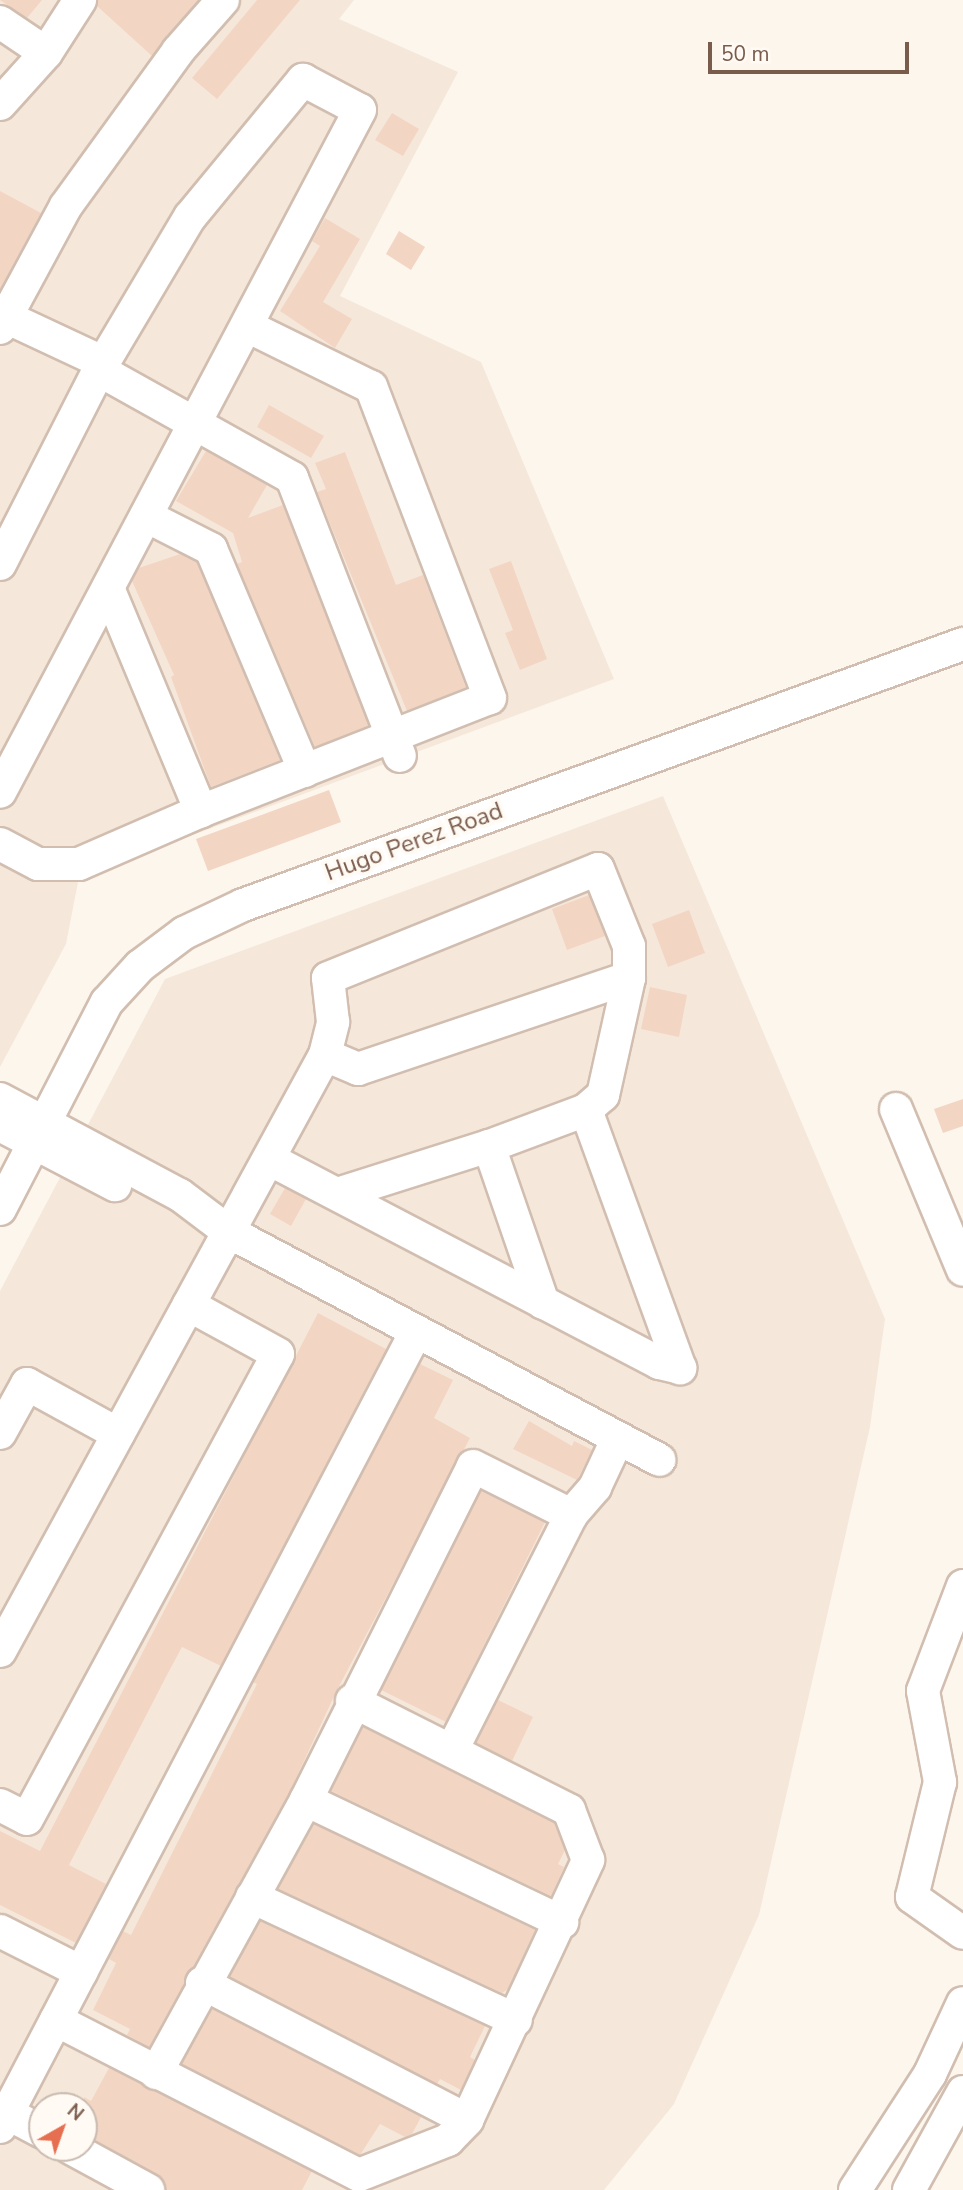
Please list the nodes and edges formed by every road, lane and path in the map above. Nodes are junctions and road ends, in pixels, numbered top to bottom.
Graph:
1 (80, 0) edge
2 (223, 0) edge
3 (0, 22) edge
4 (46, 53) junction
5 (0, 104) edge
6 (3, 322) edge
7 (247, 326) junction
8 (101, 367) junction
9 (194, 424) junction
10 (146, 516) junction
11 (0, 564) edge
12 (108, 588) junction
13 (963, 643) edge
14 (397, 748) junction
15 (305, 771) junction
16 (0, 792) edge
17 (201, 811) junction
18 (0, 844) edge
19 (629, 978) junction
20 (326, 1055) junction
21 (0, 1099) edge
22 (896, 1108) dead end
23 (586, 1110) junction
24 (0, 1125) edge
25 (39, 1133) junction
26 (489, 1146) junction
27 (269, 1159) junction
28 (341, 1193) junction
29 (0, 1209) edge
30 (229, 1232) junction
31 (963, 1270) edge
32 (543, 1303) junction
33 (189, 1305) junction
34 (416, 1332) junction
35 (0, 1433) edge
36 (118, 1434) junction
37 (618, 1438) junction
38 (659, 1460) dead end
39 (571, 1515) junction
40 (963, 1586) edge
41 (0, 1651) edge
42 (352, 1701) junction
43 (452, 1750) junction
44 (306, 1800) junction
45 (0, 1805) edge
46 (252, 1897) junction
47 (562, 1922) junction
48 (0, 1931) edge
49 (963, 1933) edge
50 (81, 1972) junction
51 (202, 1983) junction
52 (963, 2003) edge
53 (55, 2020) junction
54 (516, 2020) junction
55 (156, 2073) junction
56 (963, 2092) edge
57 (4, 2120) edge
58 (467, 2120) junction
59 (28, 2128) edge
60 (83, 2162) edge
61 (97, 2178) edge
62 (148, 2190) edge
63 (855, 2190) edge
64 (909, 2190) edge

1 - 4 street
2 - 6 street
3 - 4 street
4 - 5 street
6 - 8 street
7 - 8 street
7 - 9 street
7 - 14 street
8 - 9 street
8 - 11 street
9 - 10 street
9 - 14 street
10 - 12 street
10 - 15 street
12 - 16 street
12 - 17 street
13 - 25 street, Hugo Perez Road
14 - 15 street
15 - 17 street
17 - 18 street
19 - 20 street
19 - 20 street
19 - 23 street
20 - 27 street
21 - 25 street
22 - 31 street
23 - 26 street
23 - 32 street
24 - 25 street
25 - 29 street, Hugo Perez Road
25 - 30 street
26 - 28 street
26 - 32 street
27 - 28 street
27 - 30 street
28 - 32 street
30 - 33 street
30 - 34 street
33 - 36 street
33 - 45 street
34 - 37 street
34 - 50 street
35 - 36 street
36 - 41 street
37 - 38 street
37 - 39 street
39 - 42 street
39 - 43 street
40 - 49 street
42 - 43 street
42 - 44 street
43 - 47 street
44 - 46 street
44 - 47 street
46 - 51 street
46 - 54 street
47 - 54 street
48 - 50 street
50 - 53 street
51 - 55 street
51 - 58 street
52 - 63 street
53 - 55 street
53 - 57 street
54 - 58 street
55 - 58 street
56 - 64 street
57 - 59 street
60 - 61 street
61 - 62 street

